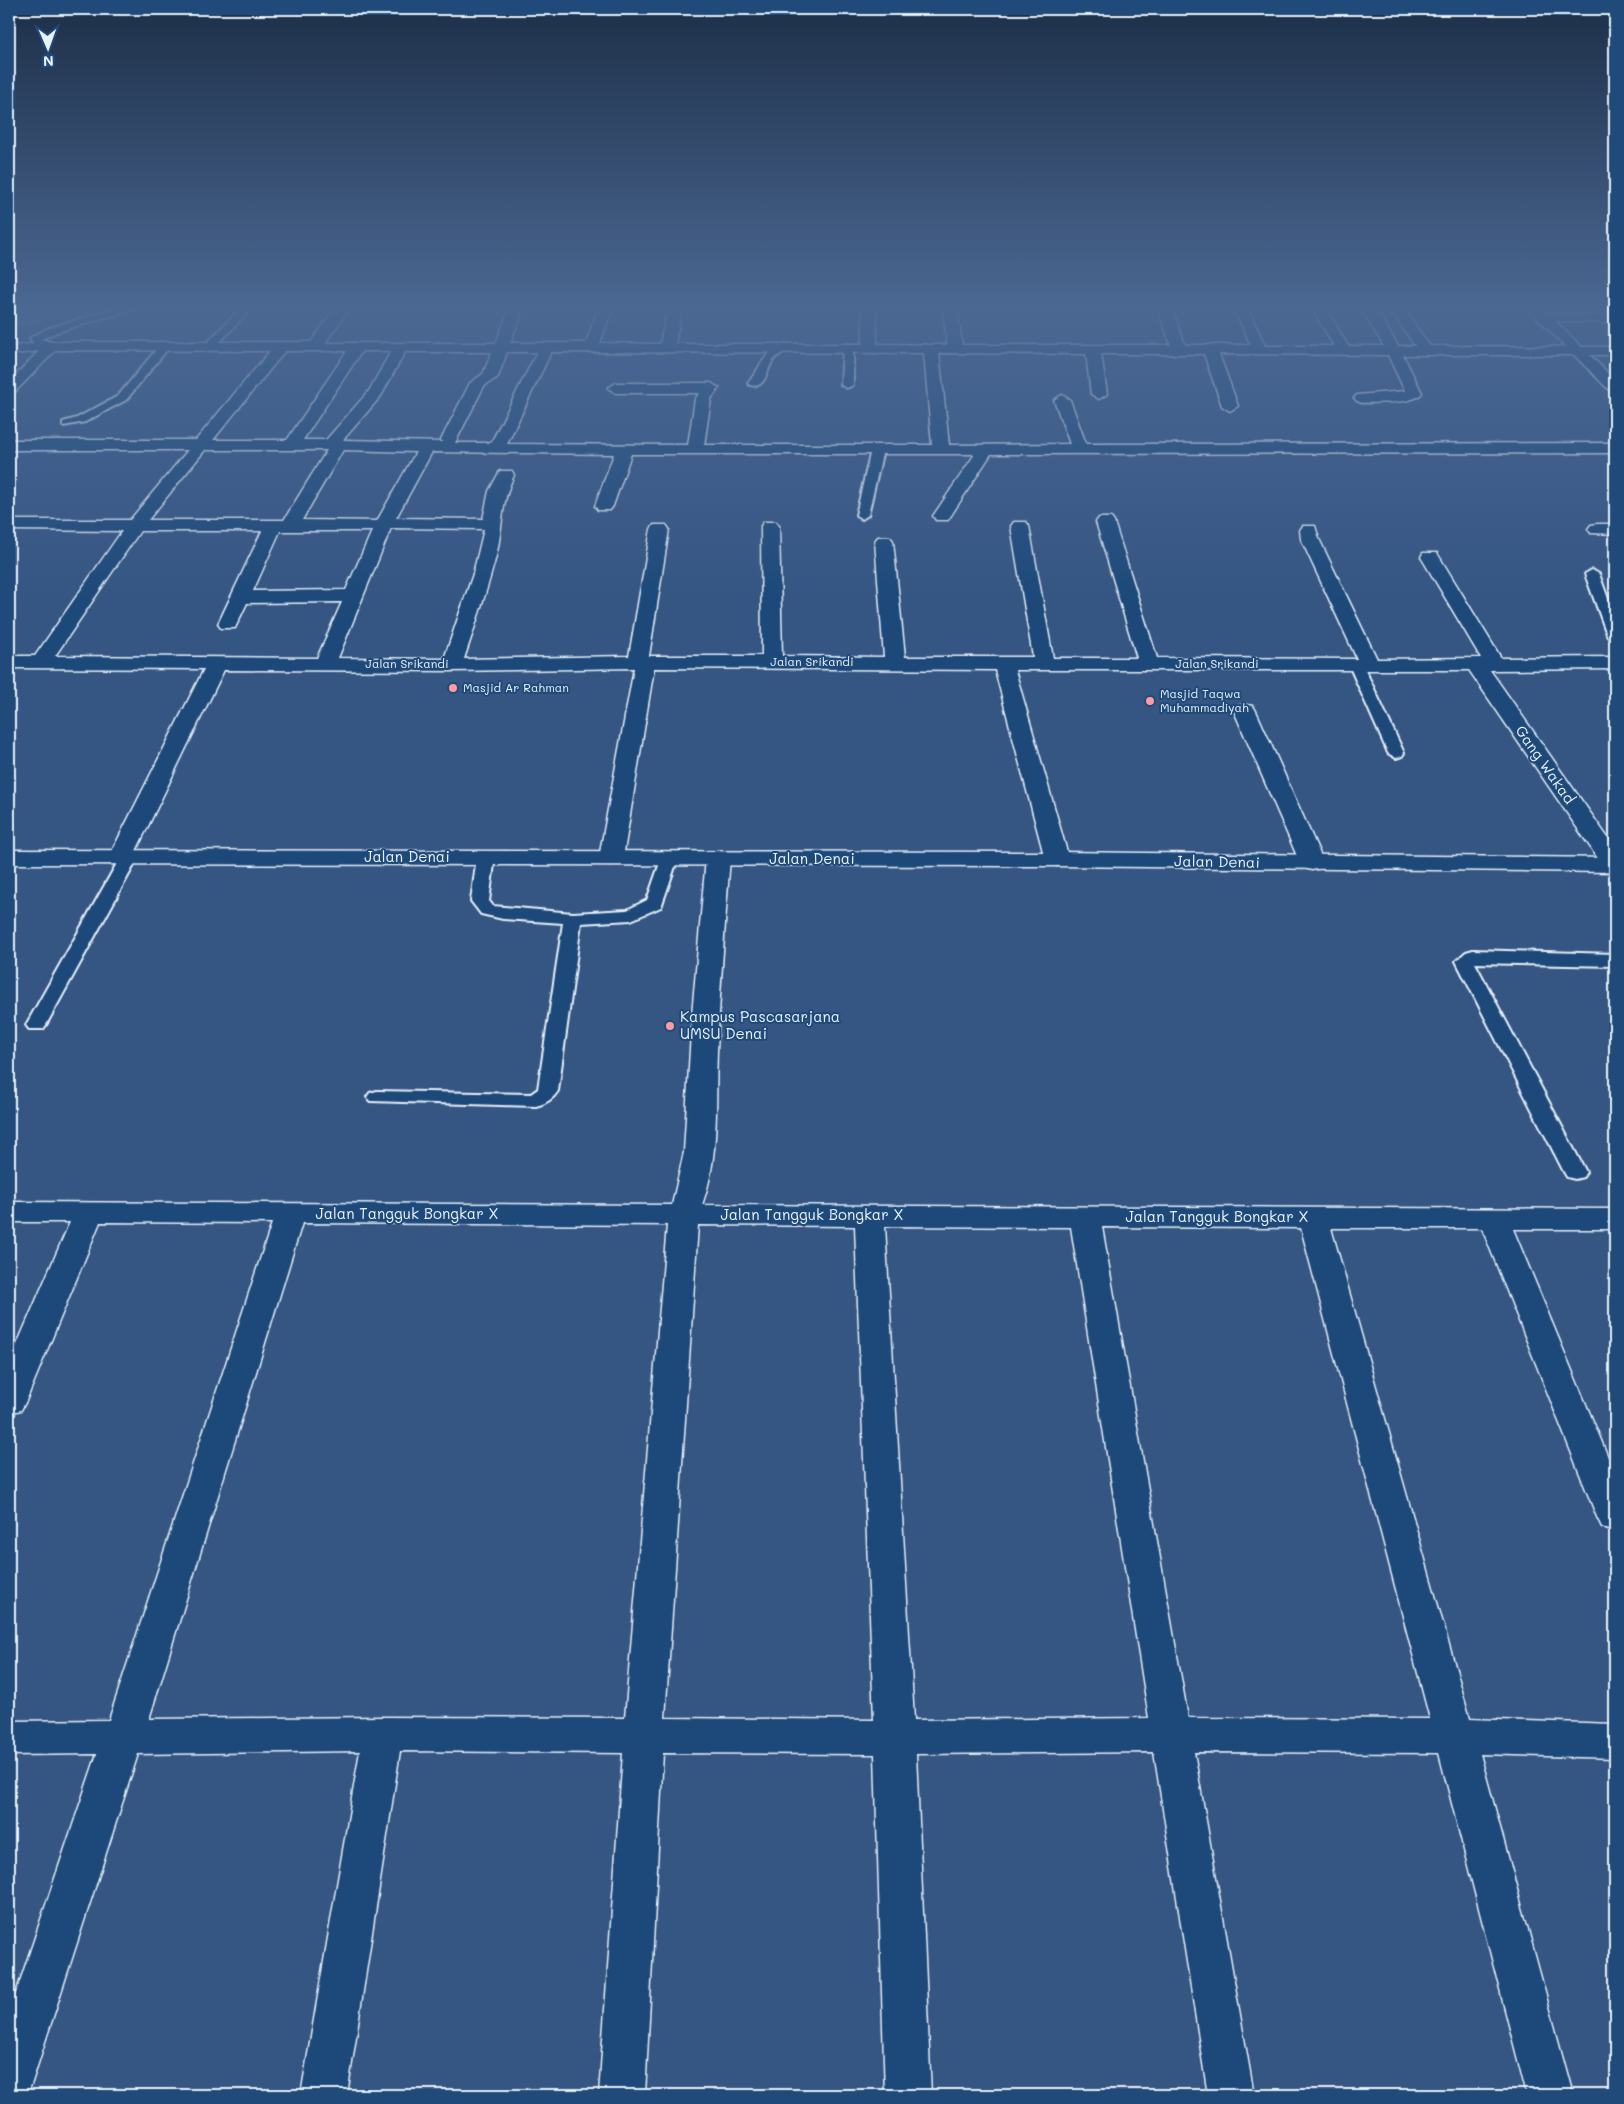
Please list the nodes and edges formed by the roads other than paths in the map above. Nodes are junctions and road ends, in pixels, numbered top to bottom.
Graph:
1 (109, 405) edge
2 (233, 405) edge
3 (318, 405) edge
4 (366, 405) edge
5 (466, 405) edge
6 (518, 405) edge
7 (702, 405) edge
8 (937, 405) edge
9 (1064, 405) edge
10 (67, 424) dead end
11 (449, 440) dead end
12 (9, 445) edge
13 (200, 445) junction
14 (292, 445) junction
15 (334, 445) junction
16 (427, 448) junction
17 (497, 448) junction
18 (1615, 448) edge
19 (1080, 449) junction
20 (624, 450) junction
21 (696, 450) junction
22 (876, 450) junction
23 (986, 450) junction
24 (942, 451) junction
25 (506, 475) dead end
26 (604, 506) dead end
27 (862, 515) dead end
28 (942, 516) dead end
29 (1105, 522) dead end
30 (492, 524) junction
31 (9, 525) edge
32 (383, 525) junction
33 (134, 526) junction
34 (282, 526) junction
35 (770, 526) dead end
36 (1020, 526) dead end
37 (660, 529) dead end
38 (1615, 529) edge
39 (1309, 530) dead end
40 (1597, 530) dead end
41 (884, 541) dead end
42 (1430, 557) dead end
43 (1592, 574) dead end
44 (352, 596) junction
45 (240, 597) junction
46 (228, 624) dead end
47 (1615, 638) edge
48 (9, 662) edge
49 (641, 662) junction
50 (772, 662) junction
51 (894, 662) junction
52 (40, 663) junction
53 (1003, 663) junction
54 (1044, 663) junction
55 (1615, 663) edge
56 (217, 664) junction
57 (325, 664) junction
58 (452, 664) junction
59 (1149, 664) junction
60 (1363, 665) junction
61 (1485, 665) junction
62 (1245, 712) dead end
63 (1396, 753) dead end
64 (9, 857) edge
65 (486, 857) junction
66 (125, 858) junction
67 (612, 858) junction
68 (669, 858) junction
69 (718, 858) junction
70 (1057, 859) junction
71 (1312, 863) junction
72 (1615, 865) edge
73 (574, 918) junction
74 (1615, 960) edge
75 (36, 1025) dead end
76 (377, 1098) dead end
77 (1575, 1172) dead end
78 (689, 1196) junction
79 (9, 1212) edge
80 (88, 1213) junction
81 (290, 1214) junction
82 (869, 1215) junction
83 (1085, 1216) junction
84 (1312, 1217) junction
85 (1493, 1218) junction
86 (1615, 1218) edge
87 (9, 1401) edge
88 (1615, 1517) edge
89 (383, 1734) junction
90 (644, 1734) junction
91 (1170, 1735) junction
92 (1455, 1736) junction
93 (123, 1737) junction
94 (9, 1738) edge
95 (895, 1738) junction
96 (1615, 1741) edge
97 (9, 2082) edge
98 (324, 2095) edge
99 (622, 2095) edge
100 (908, 2095) edge
101 (1232, 2095) edge
102 (1550, 2095) edge

1 - 10 lane
2 - 13 street
3 - 14 street
4 - 15 street
5 - 11 street
6 - 17 street
7 - 21 street
8 - 24 street
9 - 19 street
12 - 13 street
13 - 14 street
13 - 33 street
14 - 15 street
15 - 16 street
15 - 34 street
16 - 17 street
16 - 32 street
17 - 20 street
18 - 19 street
19 - 23 street
20 - 21 street
20 - 26 street
21 - 22 street
22 - 24 street
22 - 27 lane
23 - 24 street
23 - 28 street
25 - 30 street
29 - 59 street
30 - 32 street
30 - 58 street
31 - 33 street
32 - 34 street
32 - 44 street
33 - 34 street
33 - 52 street
34 - 45 street
35 - 50 street
36 - 54 street
37 - 49 street
38 - 40 street
39 - 60 street
41 - 51 street
42 - 61 street, Gang Wakad
43 - 47 lane
44 - 45 street
44 - 57 street
45 - 46 street
48 - 52 street, Jalan Srikandi
49 - 50 street, Jalan Srikandi
49 - 58 street, Jalan Srikandi
49 - 67 street
50 - 51 street, Jalan Srikandi
51 - 53 street, Jalan Srikandi
52 - 56 street, Jalan Srikandi
53 - 54 street, Jalan Srikandi
53 - 70 street
54 - 59 street, Jalan Srikandi
55 - 61 street, Jalan Srikandi
56 - 57 street, Jalan Srikandi
56 - 66 street
57 - 58 street, Jalan Srikandi
59 - 60 street, Jalan Srikandi
60 - 61 street, Jalan Srikandi
60 - 63 lane
61 - 72 street, Gang Wakad
62 - 71 street
64 - 66 street, Jalan Denai
65 - 66 street, Jalan Denai
65 - 67 street, Jalan Denai
65 - 73 lane
66 - 75 lane
67 - 68 street, Jalan Denai
68 - 69 street, Jalan Denai
68 - 73 lane
69 - 70 street, Jalan Denai
69 - 78 street
70 - 71 street, Jalan Denai
71 - 72 street, Jalan Denai
73 - 76 lane
74 - 77 lane
78 - 81 street, Jalan Tangguk Bongkar X
78 - 82 street, Jalan Tangguk Bongkar X
78 - 90 street
79 - 80 street, Jalan Tangguk Bongkar X
80 - 81 street, Jalan Tangguk Bongkar X
80 - 87 street
81 - 93 street
82 - 83 street, Jalan Tangguk Bongkar X
82 - 95 street
83 - 84 street, Jalan Tangguk Bongkar X
83 - 91 street
84 - 85 street, Jalan Tangguk Bongkar X
84 - 92 street
85 - 86 street, Jalan Tangguk Bongkar X
85 - 88 street
89 - 90 street
89 - 93 street
89 - 98 street
90 - 95 street
90 - 99 street
91 - 92 street
91 - 95 street
91 - 101 street
92 - 96 street
92 - 102 street
93 - 94 street
93 - 97 street
95 - 100 street

